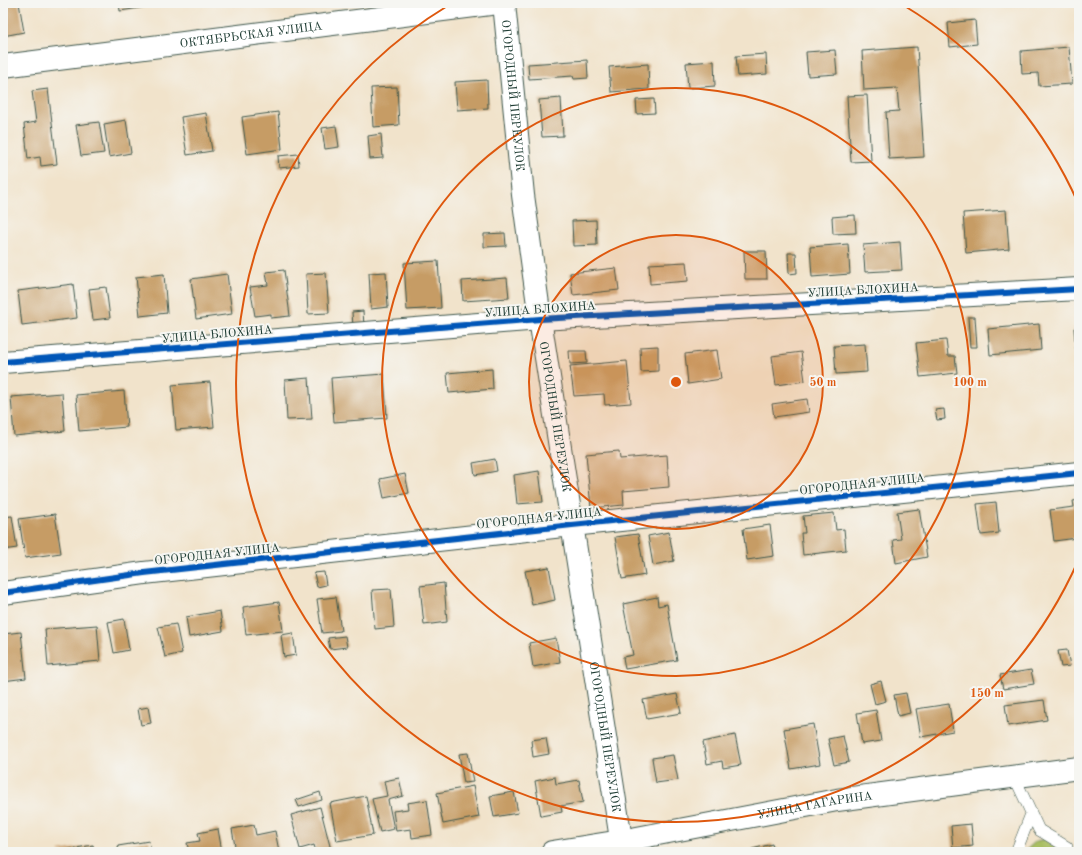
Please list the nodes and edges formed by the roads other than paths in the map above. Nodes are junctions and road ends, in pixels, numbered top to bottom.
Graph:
1 (498, 3) edge
2 (504, 3) edge
3 (3, 66) edge
4 (1079, 290) edge
5 (540, 319) junction
6 (3, 362) edge
7 (1079, 473) edge
8 (572, 525) junction
9 (3, 592) edge
10 (1079, 768) edge
11 (1014, 776) junction
12 (1031, 814) junction
13 (622, 846) edge
14 (552, 852) edge
15 (1016, 852) edge
16 (1068, 852) edge

1 - 3 street, ОКТЯБРЬСКАЯ УЛИЦА
2 - 5 street, ОГОРОДНЫЙ ПЕРЕУЛОК
4 - 5 street, УЛИЦА БЛОХИНА
5 - 6 street, УЛИЦА БЛОХИНА
5 - 8 street, ОГОРОДНЫЙ ПЕРЕУЛОК
7 - 8 street, ОГОРОДНАЯ УЛИЦА
8 - 9 street, ОГОРОДНАЯ УЛИЦА
8 - 13 street, ОГОРОДНЫЙ ПЕРЕУЛОК
10 - 11 street, УЛИЦА ГАГАРИНА
11 - 12 lane
11 - 13 street, УЛИЦА ГАГАРИНА
12 - 15 lane
12 - 16 lane
13 - 14 street, УЛИЦА ГАГАРИНА

